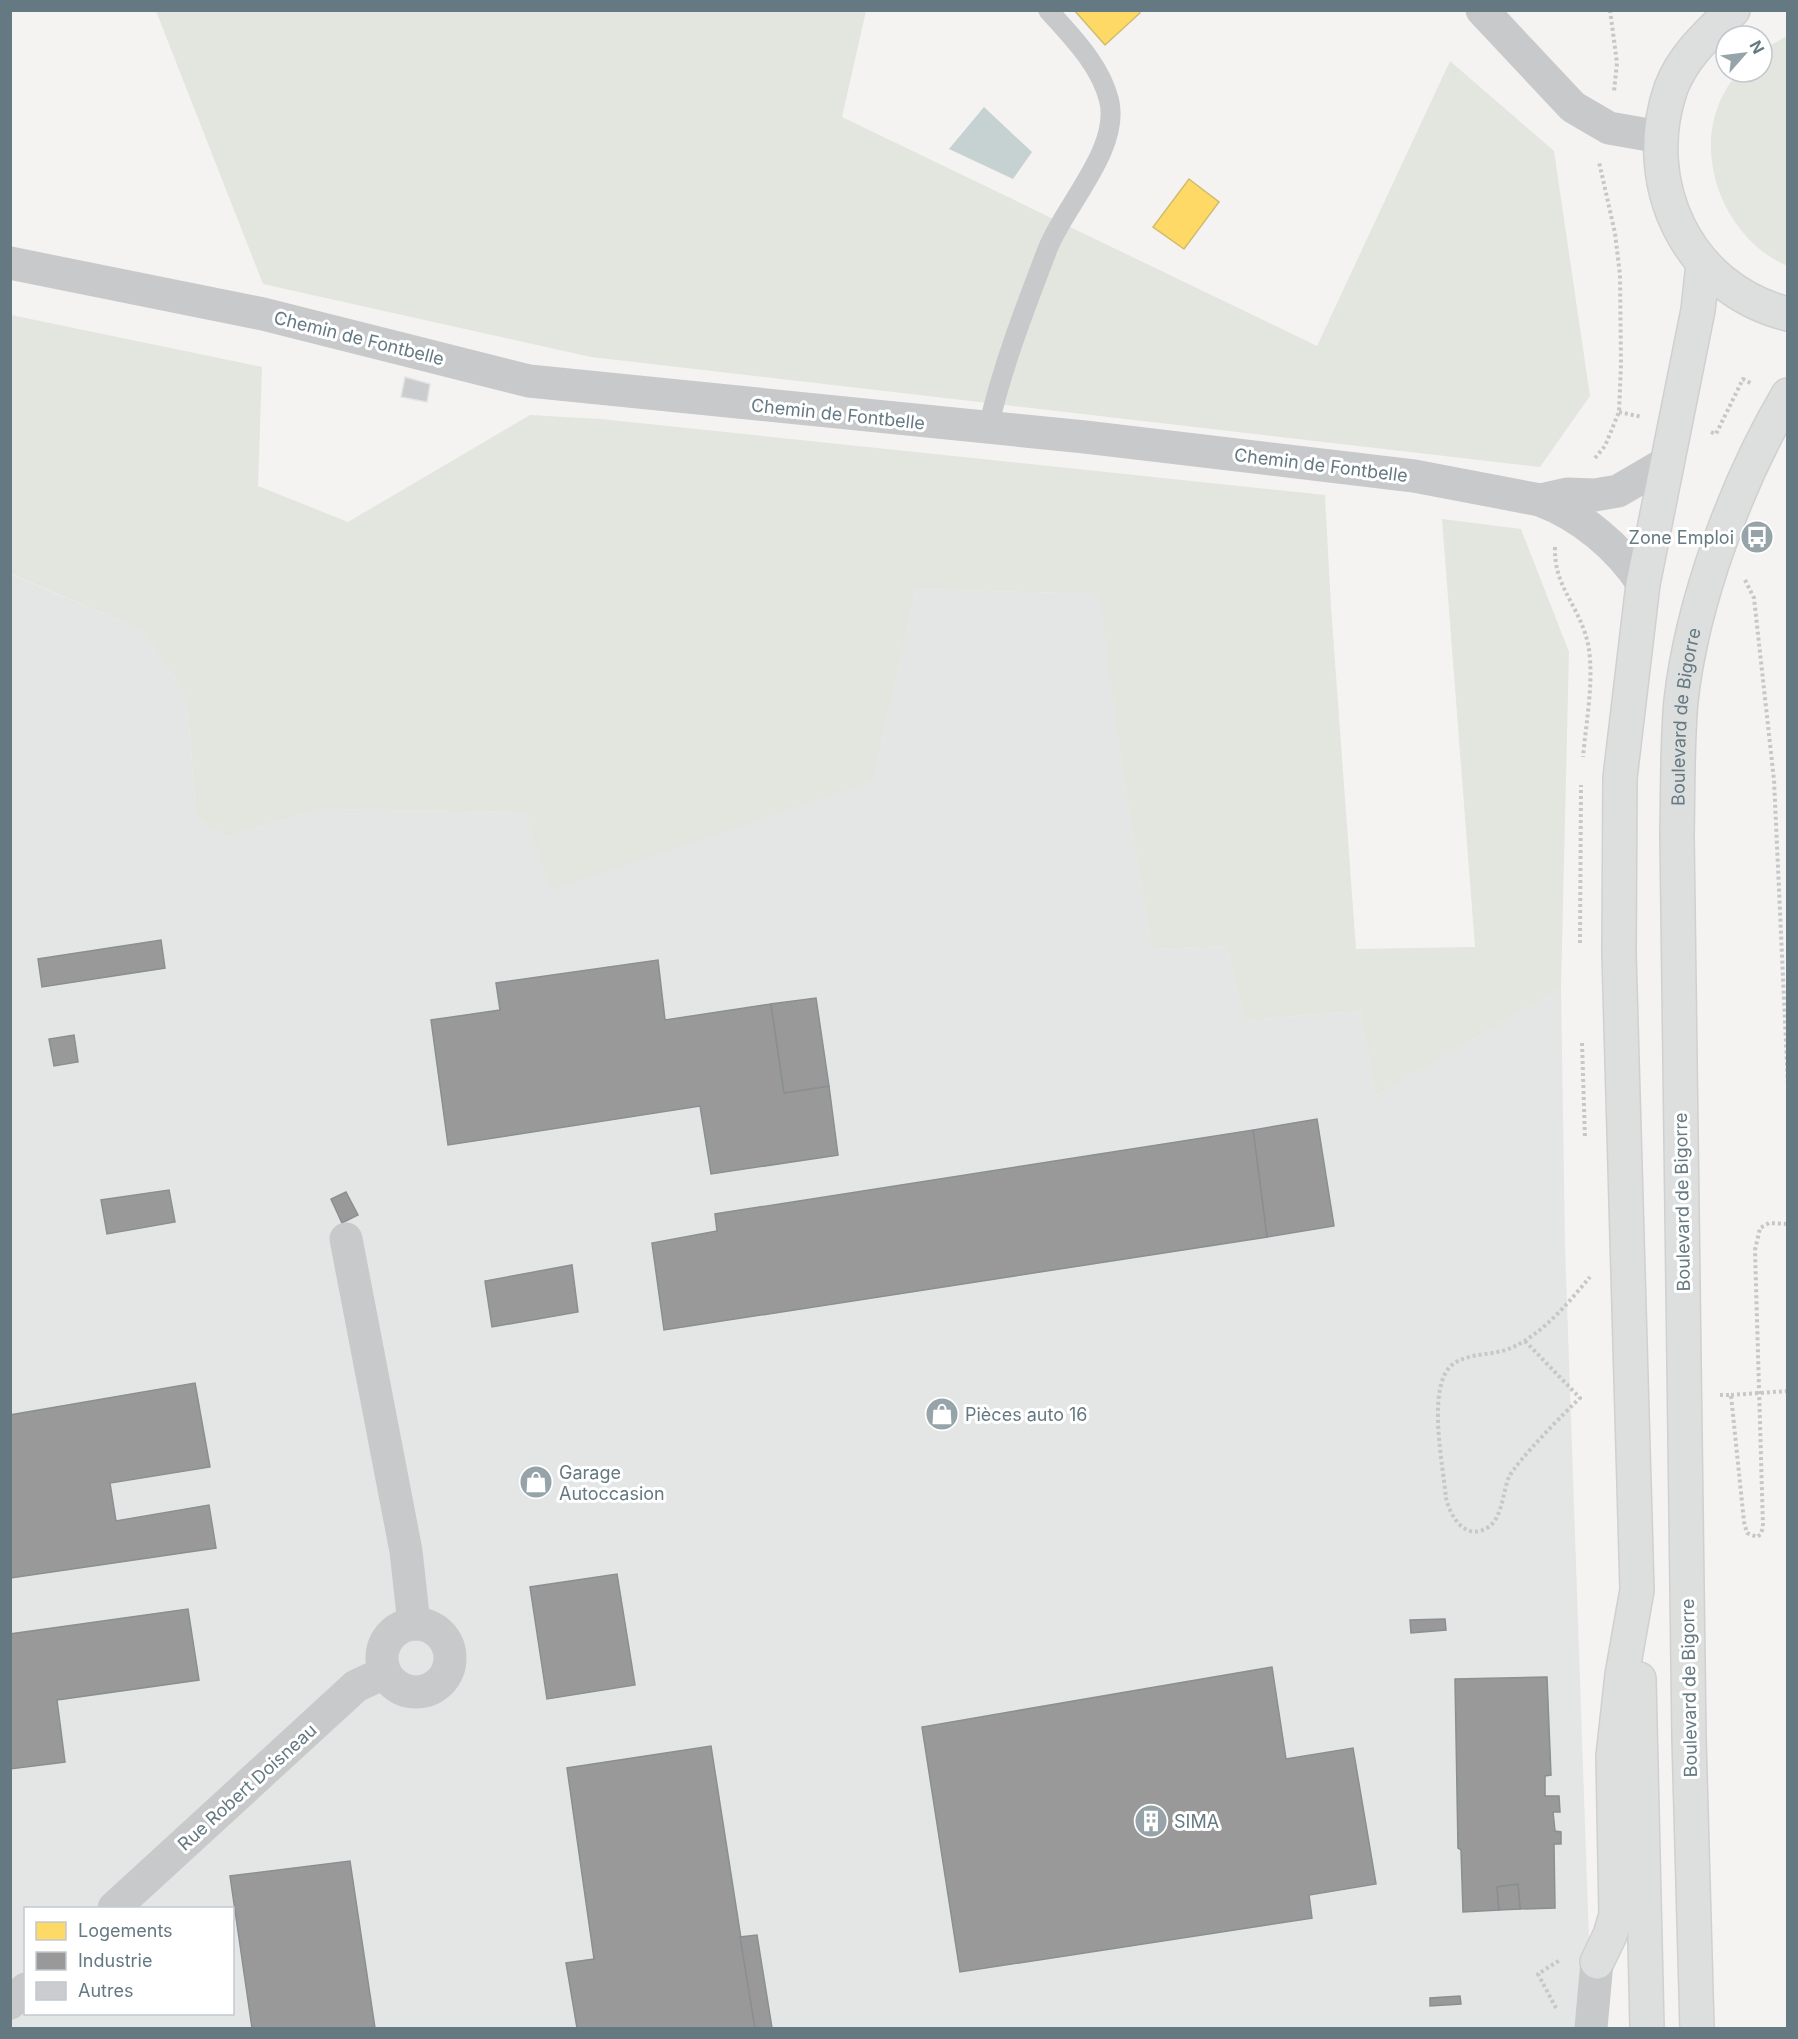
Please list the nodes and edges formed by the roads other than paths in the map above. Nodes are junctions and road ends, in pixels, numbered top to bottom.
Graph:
1 (1048, 10) edge
2 (1482, 10) edge
3 (1710, 10) edge
4 (1733, 10) edge
5 (1698, 42) junction
6 (1660, 137) junction
7 (10, 263) edge
8 (1703, 264) junction
9 (1788, 314) edge
10 (1788, 395) edge
11 (988, 429) junction
12 (1666, 463) junction
13 (1556, 501) junction
14 (1643, 584) junction
15 (346, 1239) dead end
16 (1637, 1590) junction
17 (414, 1624) junction
18 (384, 1672) junction
19 (115, 1907) edge
20 (1582, 1958) joint
21 (24, 1991) edge
22 (10, 2003) edge
23 (1591, 2028) edge
24 (1647, 2028) edge
25 (1697, 2028) edge

1 - 11 lane
2 - 6 street
3 - 5 main road
4 - 5 main road
5 - 6 main road
6 - 8 main road
7 - 11 street, Chemin de Fontbelle
8 - 9 main road
8 - 12 main road
10 - 25 main road, Boulevard de Bigorre
11 - 13 street, Chemin de Fontbelle
12 - 13 street, Chemin de Fontbelle
12 - 14 main road
13 - 14 street
14 - 16 main road
15 - 17 street
16 - 20 main road
16 - 24 main road
17 - 18 street
17 - 18 street
18 - 19 street, Rue Robert Doisneau
20 - 23 street
21 - 22 street

